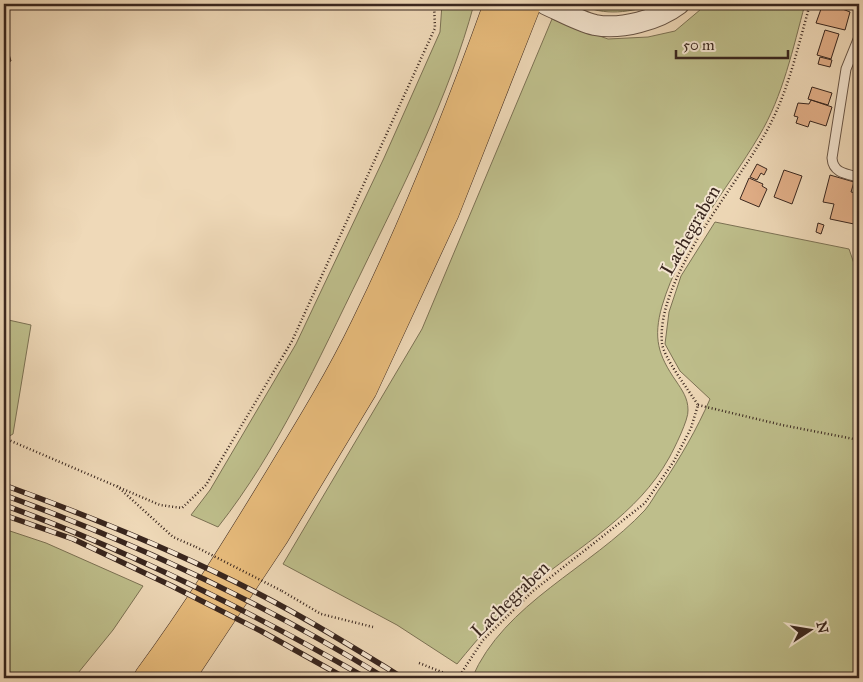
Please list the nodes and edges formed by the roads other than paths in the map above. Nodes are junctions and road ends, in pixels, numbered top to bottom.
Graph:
1 (498, 4) edge
2 (527, 4) edge
3 (545, 4) edge
4 (679, 4) edge
5 (859, 37) edge
6 (859, 177) edge
7 (148, 678) edge
8 (180, 678) edge

1 - 7 highway
2 - 8 highway
3 - 4 street
5 - 6 lane

